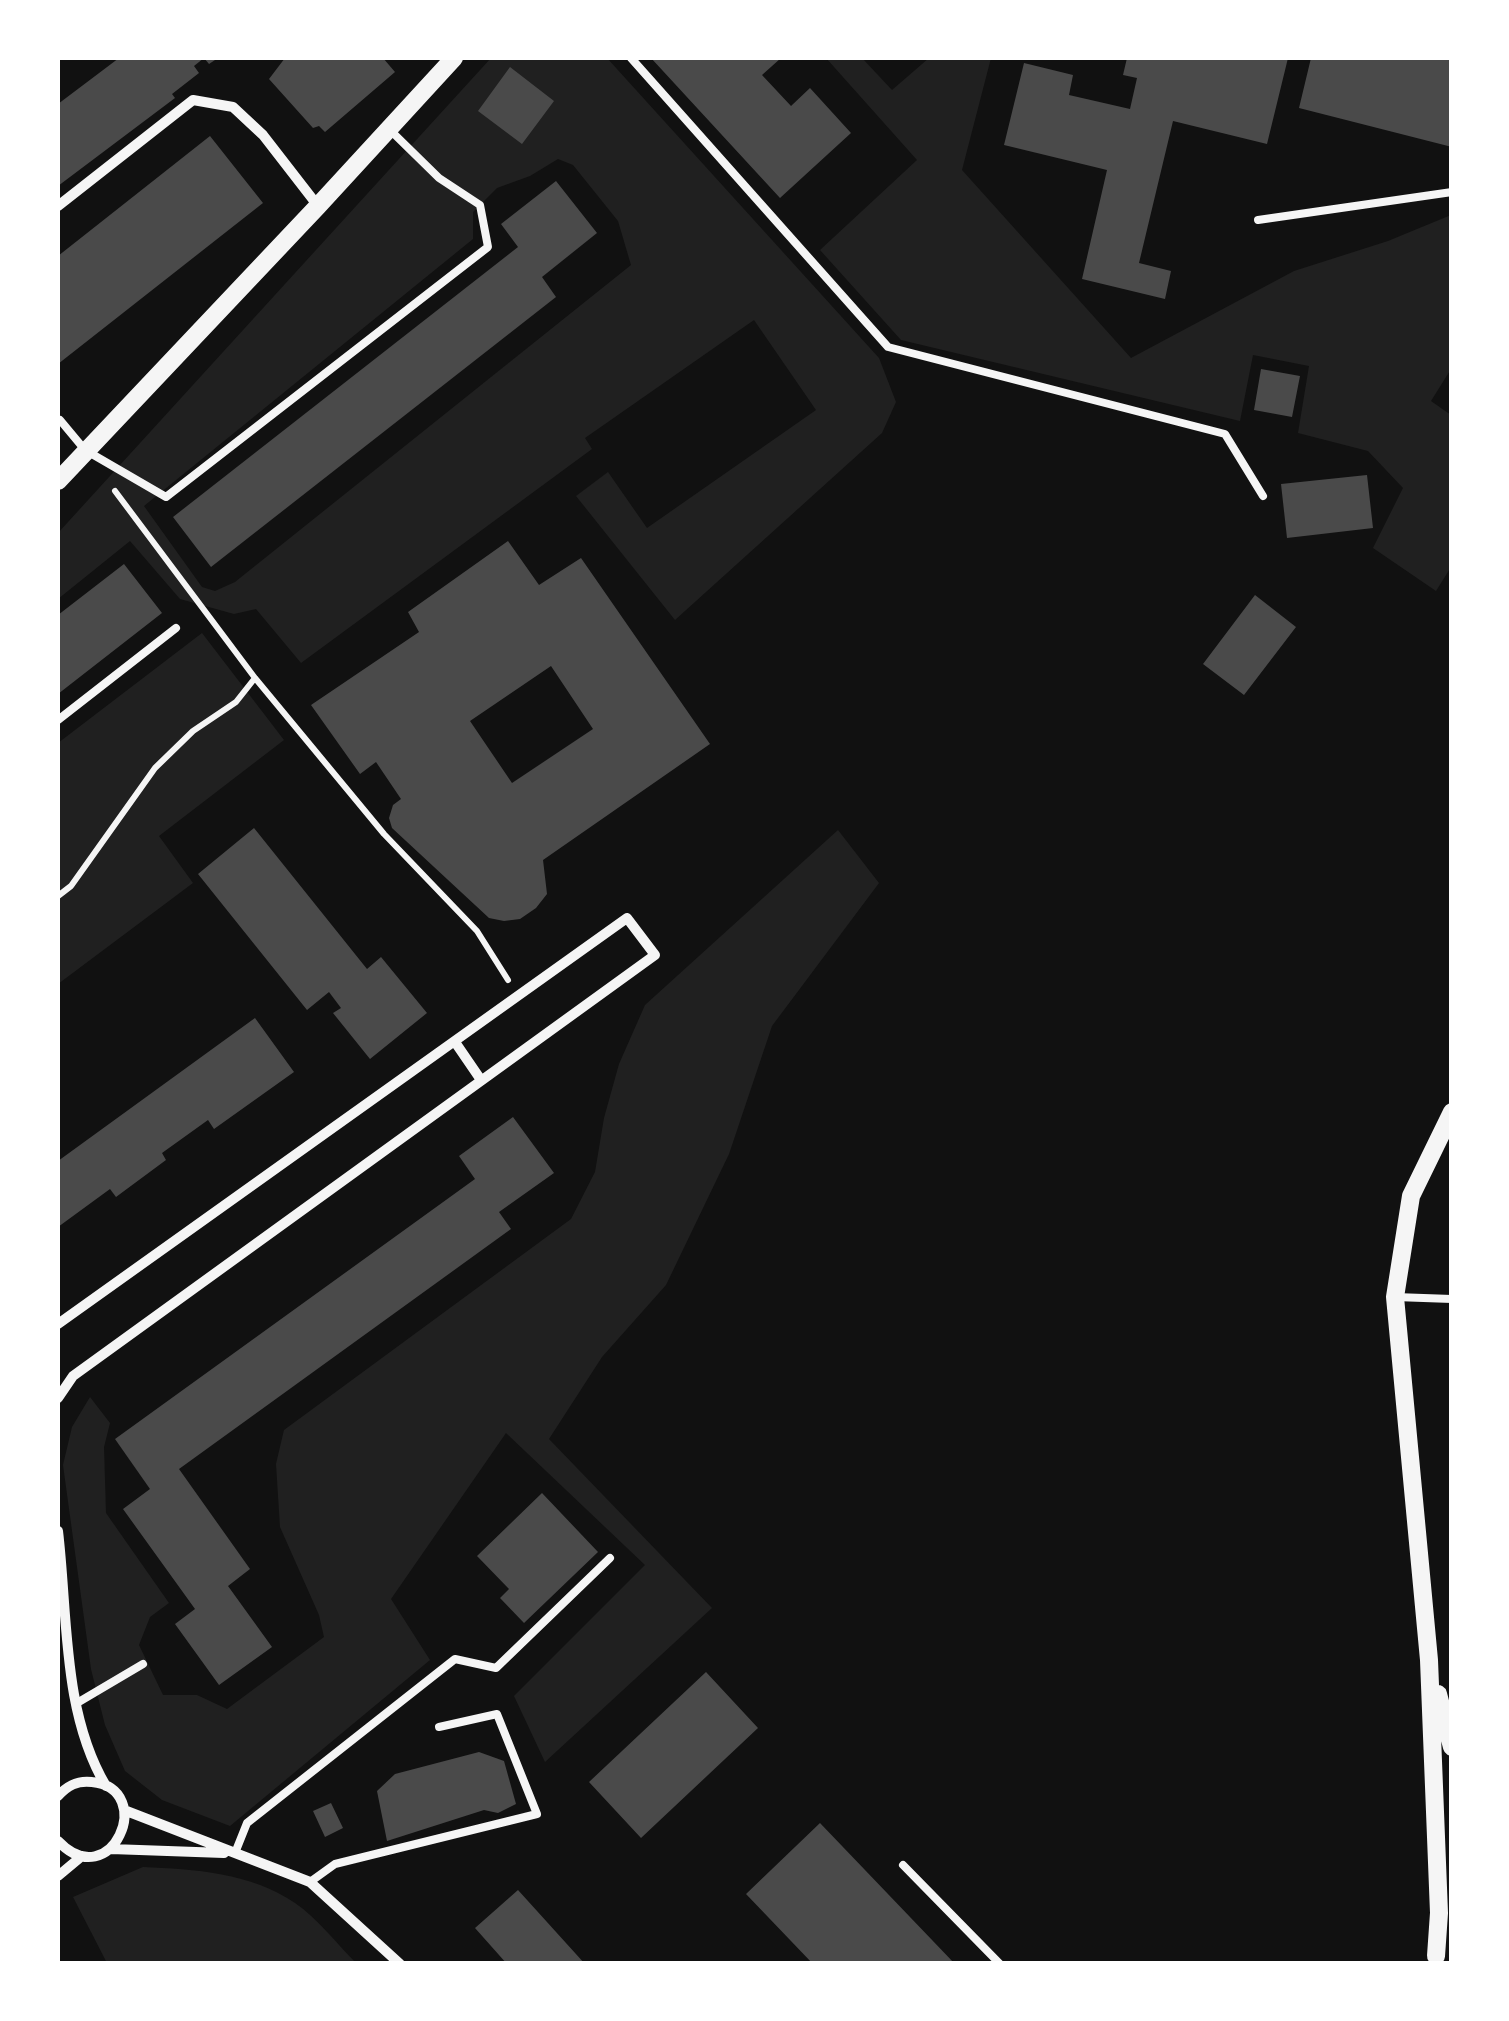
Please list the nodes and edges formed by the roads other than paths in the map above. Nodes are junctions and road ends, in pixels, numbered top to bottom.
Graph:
1 (454, 58) edge
2 (631, 58) edge
3 (389, 129) junction
4 (1452, 192) edge
5 (58, 206) edge
6 (318, 206) junction
7 (1258, 220) dead end
8 (58, 422) edge
9 (85, 450) junction
10 (58, 481) edge
11 (1263, 496) dead end
12 (176, 628) dead end
13 (58, 720) edge
14 (456, 1042) junction
15 (482, 1080) junction
16 (1449, 1120) edge
17 (1395, 1298) junction
18 (1452, 1299) edge
19 (58, 1324) edge
20 (58, 1398) edge
21 (58, 1531) edge
22 (610, 1558) dead end
23 (1428, 1660) junction
24 (144, 1664) dead end
25 (77, 1703) junction
26 (439, 1727) dead end
27 (1452, 1747) edge
28 (106, 1786) junction
29 (58, 1796) edge
30 (124, 1810) junction
31 (58, 1842) edge
32 (110, 1849) junction
33 (235, 1854) junction
34 (82, 1856) junction
35 (903, 1865) dead end
36 (58, 1876) edge
37 (310, 1882) junction
38 (1452, 1942) edge
39 (1434, 1960) edge
40 (400, 1964) edge
41 (1000, 1964) edge

1 - 3 street
2 - 11 lane
3 - 6 street
3 - 9 lane
4 - 7 lane
5 - 6 street
6 - 9 street
8 - 9 lane
9 - 10 street
12 - 13 lane
14 - 15 street
14 - 15 street
14 - 19 street
15 - 20 street
16 - 17 street
17 - 18 lane
17 - 23 street
21 - 25 street
22 - 33 lane
23 - 27 street
23 - 39 street
24 - 25 lane
25 - 28 street
26 - 37 lane
28 - 29 street
28 - 30 street
30 - 32 street
30 - 33 street
31 - 34 street
32 - 33 street
32 - 34 street
33 - 37 street
34 - 36 street
35 - 41 lane
37 - 40 street
38 - 39 street

